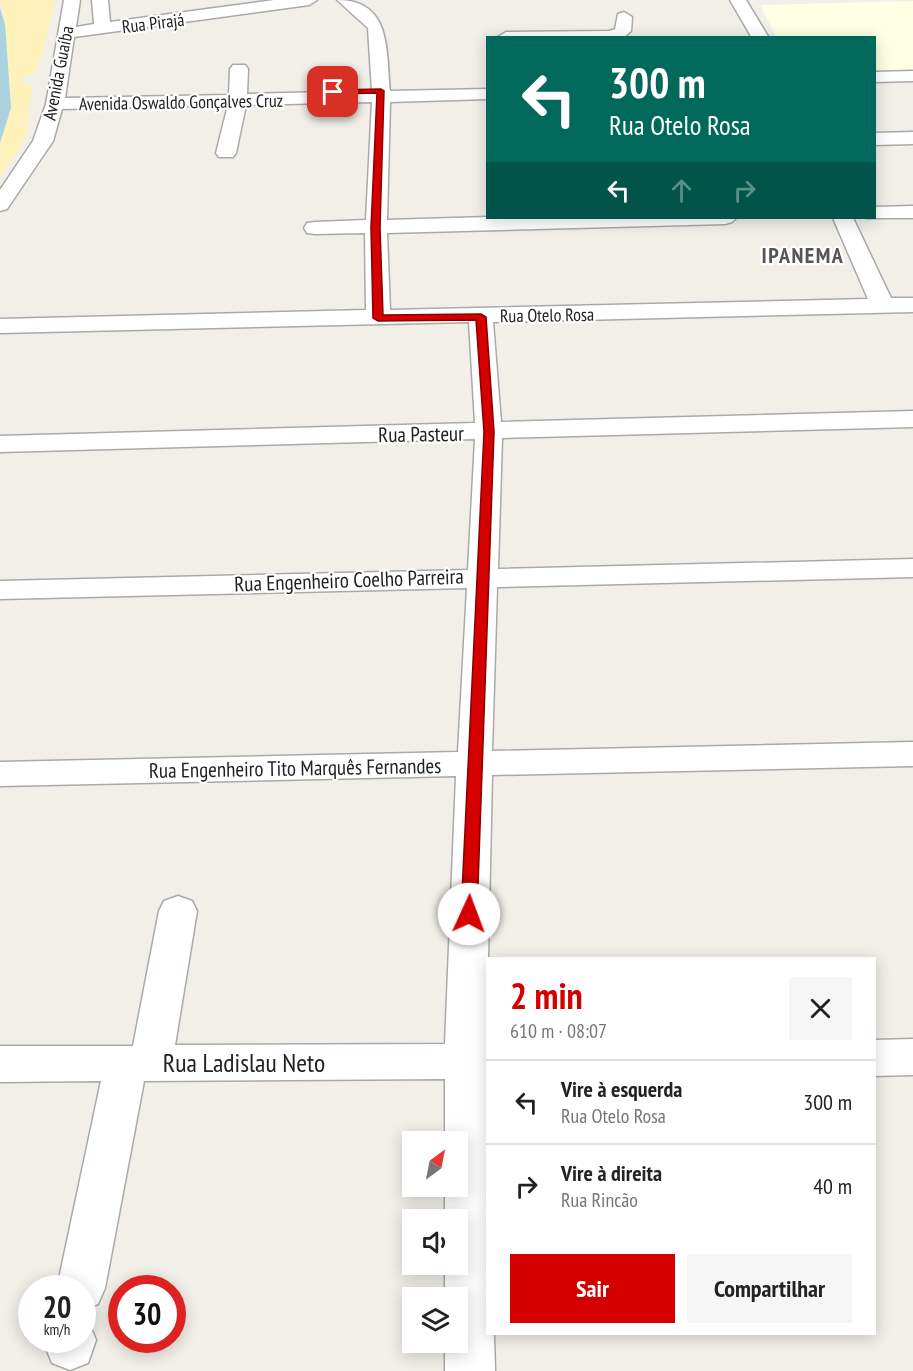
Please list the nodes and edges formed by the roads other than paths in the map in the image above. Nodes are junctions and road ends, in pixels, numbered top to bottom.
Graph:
1 (72, 0) edge
2 (100, 0) edge
3 (309, 0) edge
4 (345, 0) edge
5 (738, 0) edge
6 (624, 17) dead end
7 (103, 29) junction
8 (68, 33) junction
9 (611, 36) edge
10 (760, 36) edge
11 (239, 69) dead end
12 (913, 76) edge
13 (876, 77) edge
14 (913, 83) edge
15 (876, 84) edge
16 (486, 88) edge
17 (381, 94) junction
18 (486, 94) edge
19 (238, 97) junction
20 (55, 101) junction
21 (913, 138) edge
22 (876, 139) edge
23 (226, 153) dead end
24 (0, 205) edge
25 (913, 212) edge
26 (876, 213) edge
27 (690, 219) edge
28 (843, 219) edge
29 (315, 228) dead end
30 (376, 228) junction
31 (913, 305) edge
32 (883, 306) junction
33 (481, 317) junction
34 (378, 318) junction
35 (0, 326) edge
36 (913, 419) edge
37 (489, 432) junction
38 (0, 444) edge
39 (913, 568) edge
40 (484, 577) junction
41 (0, 590) edge
42 (913, 754) edge
43 (475, 764) junction
44 (0, 774) edge
45 (178, 911) dead end
46 (913, 1057) edge
47 (876, 1058) edge
48 (477, 1061) edge
49 (138, 1063) junction
50 (0, 1064) edge
51 (84, 1275) edge
52 (470, 1371) edge

1 - 8 street, Avenida Guaíba
2 - 7 street, Avenida Guaíba
3 - 7 street, Rua Pirajá
4 - 17 street
5 - 10 street
6 - 9 street
7 - 8 street, Rua Pirajá
8 - 20 street, Avenida Guaíba
11 - 19 street
12 - 13 street
14 - 15 street
16 - 17 street, Avenida Oswaldo Gonçalves Cruz
17 - 18 street, Avenida Oswaldo Gonçalves Cruz
17 - 19 street, Avenida Oswaldo Gonçalves Cruz
17 - 30 street
19 - 20 street, Avenida Oswaldo Gonçalves Cruz
19 - 23 street
20 - 24 street, Avenida Guaíba
21 - 22 street
25 - 26 street
27 - 30 street
28 - 32 street
29 - 30 street
30 - 34 street
31 - 32 street, Rua Otelo Rosa
32 - 33 street, Rua Otelo Rosa
33 - 34 street, Rua Otelo Rosa
33 - 37 street
34 - 35 street, Rua Otelo Rosa
36 - 37 street, Rua Pasteur
37 - 38 street, Rua Pasteur
37 - 40 street
39 - 40 street, Rua Engenheiro Coelho Parreira
40 - 41 street, Rua Engenheiro Coelho Parreira
40 - 43 street
42 - 43 street, Rua Engenheiro Tito Marquês Fernandes
43 - 44 street, Rua Engenheiro Tito Marquês Fernandes
43 - 48 street
45 - 49 street
46 - 47 street
48 - 49 street, Rua Ladislau Neto
48 - 52 street
49 - 50 street, Rua Ladislau Neto
49 - 51 street

